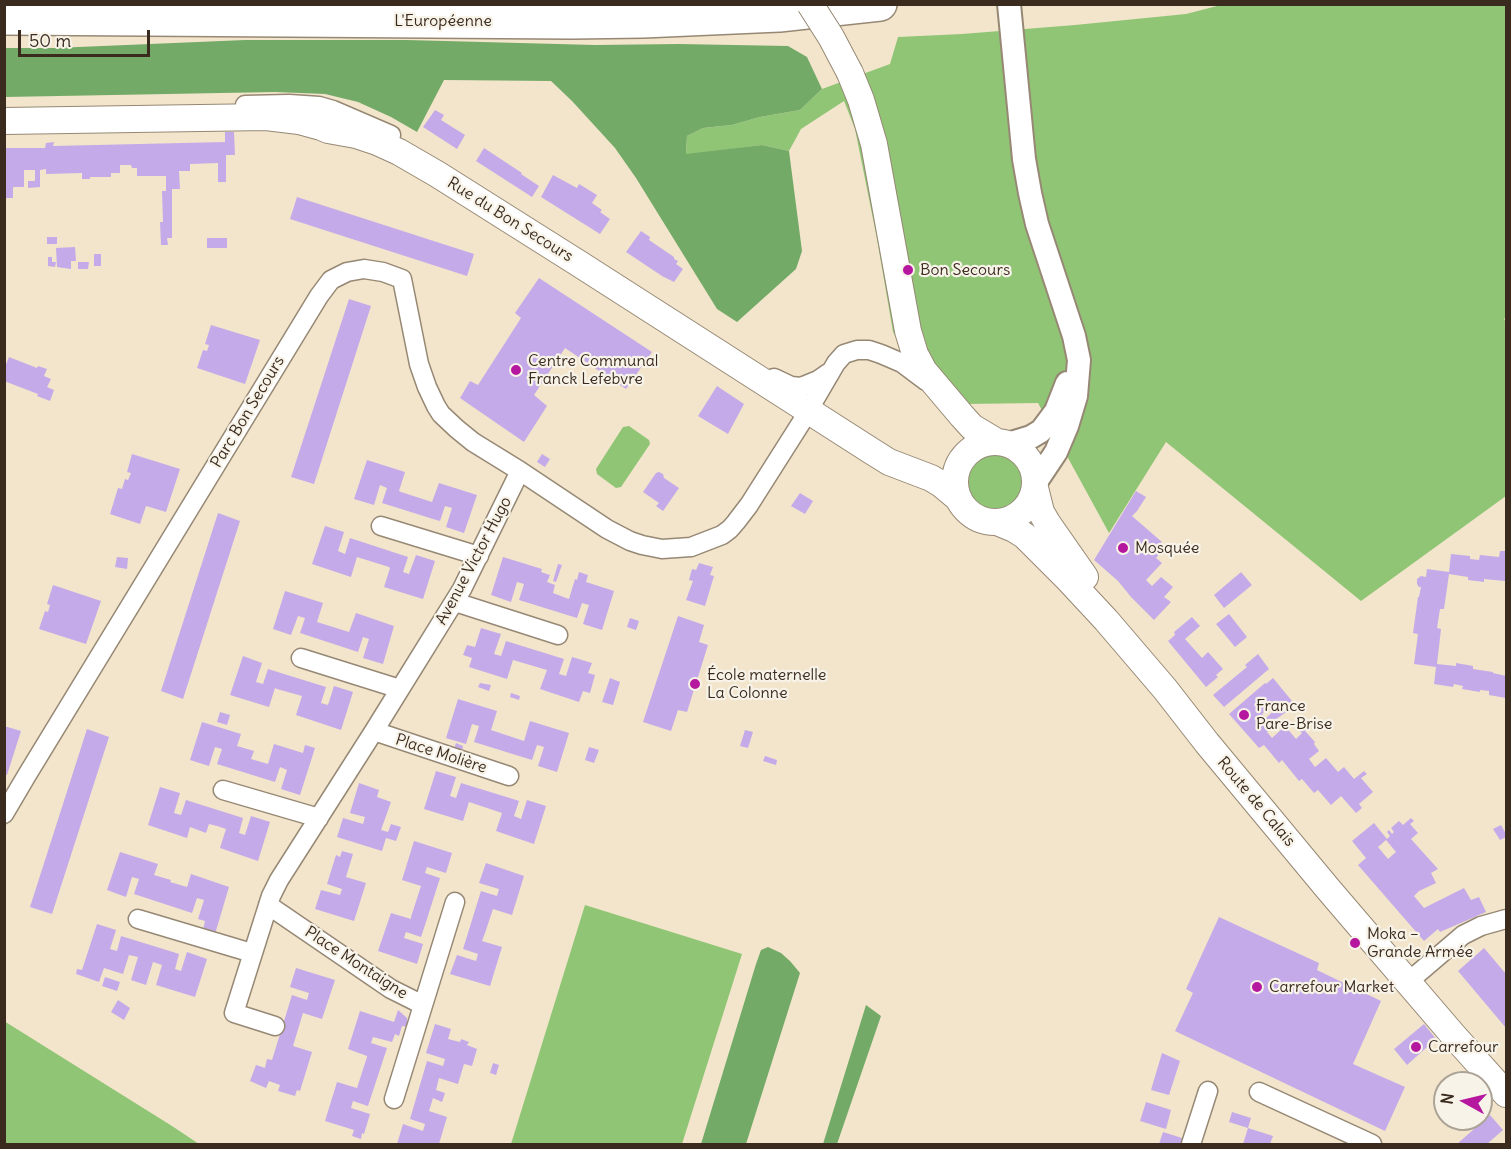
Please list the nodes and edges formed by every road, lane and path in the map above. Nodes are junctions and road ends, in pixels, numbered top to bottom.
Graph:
1 (810, 4) edge
2 (880, 4) edge
3 (1009, 4) edge
4 (4, 18) edge
5 (4, 109) edge
6 (4, 121) edge
7 (1062, 301) junction
8 (833, 367) junction
9 (940, 391) junction
10 (808, 411) junction
11 (1003, 442) junction
12 (519, 471) junction
13 (1035, 485) junction
14 (959, 499) junction
15 (997, 522) junction
16 (381, 526) dead end
17 (479, 556) junction
18 (454, 602) junction
19 (558, 635) dead end
20 (301, 658) dead end
21 (400, 689) junction
22 (374, 731) junction
23 (509, 776) dead end
24 (223, 790) dead end
25 (4, 814) edge
26 (319, 818) junction
27 (455, 902) dead end
28 (267, 905) junction
29 (1506, 919) edge
30 (138, 920) dead end
31 (252, 953) junction
32 (1413, 977) junction
33 (423, 1005) junction
34 (275, 1026) dead end
35 (1506, 1073) edge
36 (1208, 1091) dead end
37 (1259, 1092) dead end
38 (1506, 1094) edge
39 (394, 1099) dead end
40 (1191, 1144) edge
41 (1372, 1144) edge

1 - 9 main road, bridge
2 - 4 highway, L'Européenne
3 - 7 street
5 - 8 street, Rue du Bon Secours
6 - 10 main road, Rue du Bon Secours
7 - 11 street
7 - 13 street
8 - 9 street, Rue du Bon Secours
8 - 10 street
9 - 11 main road
10 - 12 street
10 - 14 main road, Rue du Bon Secours
11 - 13 main road
11 - 14 main road
12 - 17 street, Avenue Victor Hugo
12 - 25 street, Parc Bon Secours
13 - 15 main road
13 - 32 main road, Route de Calais
14 - 15 main road
15 - 32 main road, Route de Calais
16 - 17 street
17 - 18 street, Avenue Victor Hugo
18 - 19 street
18 - 21 street, Avenue Victor Hugo
20 - 21 street
21 - 22 street, Avenue Victor Hugo
22 - 23 street, Place Molière
22 - 26 street, Avenue Victor Hugo
24 - 26 street
26 - 28 street, Avenue Victor Hugo
27 - 33 street
28 - 31 street, Avenue Victor Hugo
28 - 33 street, Place Montaigne
29 - 32 street
30 - 31 street
31 - 34 street, Avenue Victor Hugo
32 - 35 main road, Route de Calais
32 - 38 main road, Route de Calais
33 - 39 street, Place Montaigne
36 - 40 street
37 - 41 street

